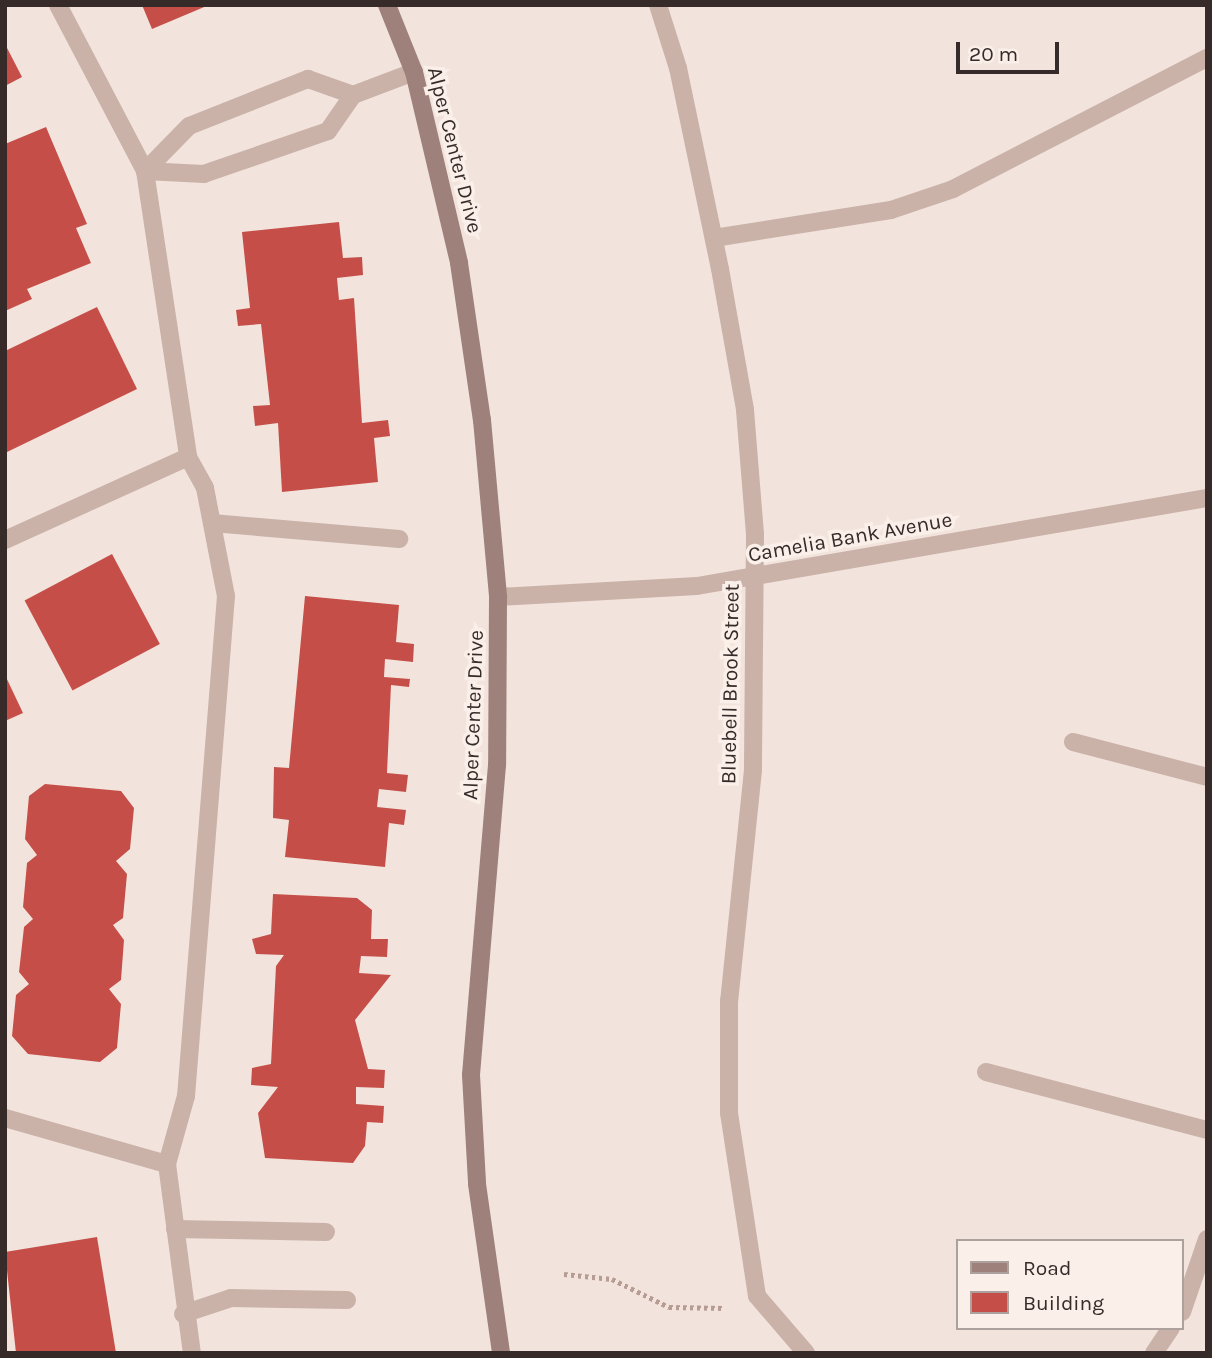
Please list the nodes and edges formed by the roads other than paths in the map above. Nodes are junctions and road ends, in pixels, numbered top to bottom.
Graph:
1 (58, 5) edge
2 (387, 5) edge
3 (658, 5) edge
4 (1207, 58) edge
5 (414, 72) junction
6 (353, 95) junction
7 (145, 171) junction
8 (714, 238) junction
9 (188, 457) junction
10 (1207, 498) edge
11 (212, 523) junction
12 (399, 539) dead end
13 (5, 540) edge
14 (755, 577) junction
15 (498, 597) junction
16 (1073, 742) dead end
17 (1207, 777) edge
18 (986, 1072) dead end
19 (5, 1118) edge
20 (1207, 1130) edge
21 (167, 1164) junction
22 (175, 1229) junction
23 (326, 1232) dead end
24 (1207, 1238) edge
25 (347, 1300) dead end
26 (1184, 1306) edge
27 (183, 1314) junction
28 (1170, 1330) edge
29 (192, 1353) edge
30 (502, 1353) edge
31 (806, 1353) edge
32 (1154, 1353) edge

1 - 7 street
2 - 5 street, Alper Center Drive
3 - 8 street, Bluebell Brook Street
4 - 8 street
5 - 6 street
5 - 15 street, Alper Center Drive
6 - 7 street
6 - 7 street
7 - 9 street
8 - 14 street, Bluebell Brook Street
9 - 11 street
9 - 13 street
10 - 14 street, Camelia Bank Avenue
11 - 12 street
11 - 21 street
14 - 15 street, Camelia Bank Avenue
14 - 31 street, Bluebell Brook Street
15 - 30 street, Alper Center Drive
16 - 17 street
18 - 20 street
19 - 21 street
21 - 22 street
22 - 23 street
22 - 27 street
24 - 26 street
25 - 27 street
27 - 29 street
28 - 32 street

